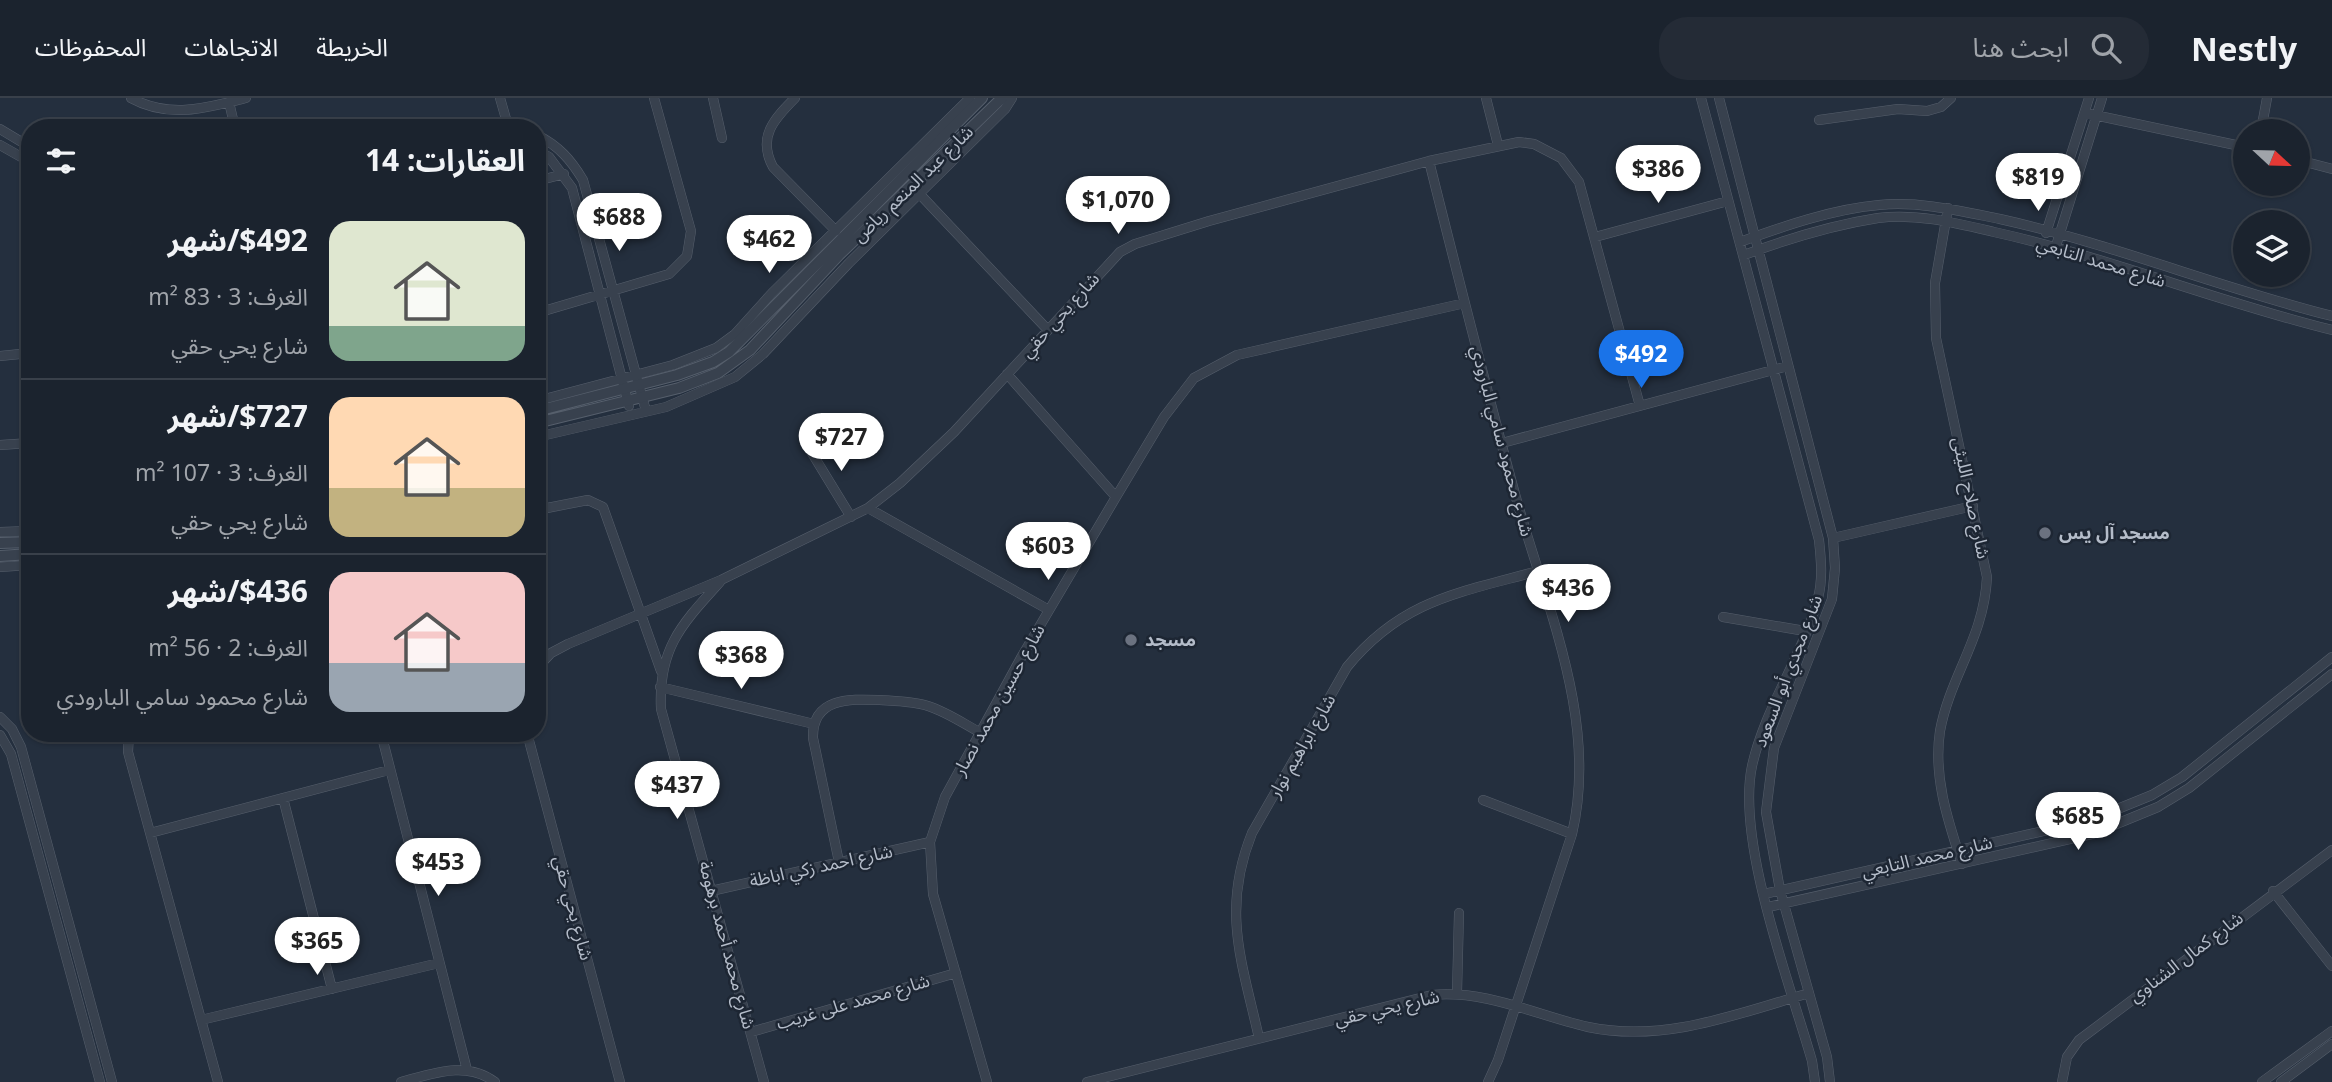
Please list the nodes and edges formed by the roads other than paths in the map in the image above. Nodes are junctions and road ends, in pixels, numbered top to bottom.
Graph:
1 (131, 98) edge
2 (246, 98) edge
3 (500, 98) edge
4 (654, 98) edge
5 (713, 98) edge
6 (795, 98) edge
7 (970, 98) edge
8 (982, 98) edge
9 (1002, 98) edge
10 (1012, 98) edge
11 (1486, 98) edge
12 (1701, 98) edge
13 (1719, 98) edge
14 (1951, 98) edge
15 (2089, 98) edge
16 (2102, 98) edge
17 (2267, 98) edge
18 (229, 102) junction
19 (2085, 113) junction
20 (2097, 115) junction
21 (233, 119) edge
22 (509, 119) edge
23 (2263, 119) edge
24 (1819, 120) dead end
25 (0, 129) edge
26 (722, 138) dead end
27 (546, 140) edge
28 (21, 142) edge
29 (2233, 144) edge
30 (0, 145) edge
31 (1498, 145) junction
32 (546, 155) edge
33 (21, 157) edge
34 (1429, 162) junction
35 (2310, 163) edge
36 (2332, 169) edge
37 (564, 174) junction
38 (546, 179) edge
39 (917, 190) junction
40 (1728, 201) junction
41 (1948, 208) junction
42 (1945, 221) junction
43 (2048, 230) junction
44 (836, 231) junction
45 (2060, 234) junction
46 (1756, 236) junction
47 (1595, 237) junction
48 (1740, 242) junction
49 (2043, 243) junction
50 (2056, 246) junction
51 (1759, 249) junction
52 (1744, 255) junction
53 (614, 292) junction
54 (601, 296) junction
55 (1465, 303) junction
56 (2290, 306) junction
57 (546, 311) edge
58 (2332, 316) edge
59 (2286, 319) junction
60 (1048, 329) junction
61 (2332, 330) edge
62 (21, 354) edge
63 (0, 356) edge
64 (1788, 366) junction
65 (1773, 370) junction
66 (1007, 374) junction
67 (707, 377) junction
68 (637, 379) junction
69 (625, 388) junction
70 (713, 389) junction
71 (642, 396) junction
72 (546, 400) edge
73 (1640, 406) junction
74 (546, 409) edge
75 (646, 411) junction
76 (631, 414) junction
77 (555, 418) junction
78 (546, 420) edge
79 (822, 429) dead end
80 (559, 431) junction
81 (546, 435) edge
82 (1502, 443) junction
83 (21, 444) edge
84 (0, 445) edge
85 (1116, 497) junction
86 (1973, 506) junction
87 (546, 508) edge
88 (868, 508) junction
89 (851, 516) junction
90 (21, 531) edge
91 (0, 532) edge
92 (1833, 538) junction
93 (21, 543) edge
94 (0, 544) edge
95 (21, 555) edge
96 (0, 556) edge
97 (21, 566) edge
98 (0, 567) edge
99 (1538, 571) junction
100 (722, 580) junction
101 (1049, 610) junction
102 (641, 612) junction
103 (1723, 617) dead end
104 (1805, 631) junction
105 (2332, 657) edge
106 (546, 658) edge
107 (662, 672) junction
108 (2332, 674) edge
109 (660, 687) junction
110 (0, 717) edge
111 (814, 724) junction
112 (981, 733) junction
113 (0, 735) edge
114 (129, 742) edge
115 (383, 742) edge
116 (529, 742) edge
117 (24, 760) junction
118 (14, 762) junction
119 (389, 770) junction
120 (283, 798) junction
121 (1483, 800) dead end
122 (150, 834) junction
123 (1572, 834) junction
124 (930, 842) junction
125 (2332, 850) edge
126 (1958, 851) junction
127 (839, 862) junction
128 (1962, 864) junction
129 (1780, 890) junction
130 (711, 891) junction
131 (2273, 891) junction
132 (1764, 894) junction
133 (1783, 903) junction
134 (1768, 907) junction
135 (1459, 913) dead end
136 (439, 963) junction
137 (2332, 967) edge
138 (956, 973) junction
139 (332, 989) junction
140 (1457, 993) junction
141 (1809, 993) junction
142 (1794, 997) junction
143 (1515, 1006) junction
144 (201, 1020) junction
145 (2332, 1031) edge
146 (751, 1032) junction
147 (1259, 1038) junction
148 (2332, 1044) edge
149 (467, 1070) junction
150 (1131, 1071) junction
151 (100, 1082) edge
152 (112, 1082) edge
153 (218, 1082) edge
154 (401, 1082) edge
155 (495, 1082) edge
156 (620, 1082) edge
157 (764, 1082) edge
158 (987, 1082) edge
159 (1087, 1082) edge
160 (1134, 1082) edge
161 (1488, 1082) edge
162 (1815, 1082) edge
163 (1830, 1082) edge
164 (2062, 1082) edge
165 (2262, 1082) edge
166 (2281, 1082) edge

1 - 18 street
2 - 18 street
3 - 22 street
4 - 53 street
5 - 26 street
6 - 44 street
7 - 44 street
8 - 68 street, شارع عبد المنعم رياض
9 - 39 street, شارع عبد المنعم رياض
10 - 39 street
11 - 31 street
12 - 40 street, شارع مجدي أبو السعود
13 - 46 street, شارع مجدي أبو السعود
14 - 24 street
15 - 19 street
16 - 20 street
17 - 23 street
18 - 21 street
19 - 20 street
19 - 43 street
20 - 29 street
20 - 45 street
25 - 28 street
27 - 53 street
30 - 33 street
31 - 34 street, شارع يحي حقي
31 - 47 street, شارع يحي حقي
32 - 37 street
34 - 55 street, شارع محمود سامي البارودي
34 - 60 street, شارع يحي حقي
35 - 36 street
37 - 38 street
37 - 54 street
39 - 60 street
39 - 67 street, شارع عبد المنعم رياض
39 - 70 street
40 - 47 street
40 - 48 street, شارع مجدي أبو السعود
41 - 42 street, شارع صلاح الليثى
41 - 43 street, شارع محمد التابعي
41 - 46 street, شارع محمد التابعي
42 - 49 street, شارع محمد التابعي
42 - 51 street, شارع محمد التابعي
42 - 86 street, شارع صلاح الليثى
43 - 45 street, شارع محمد التابعي
43 - 49 street
44 - 68 street
45 - 50 street
45 - 56 street, شارع محمد التابعي
46 - 48 street, شارع محمد التابعي
46 - 51 street, شارع مجدي أبو السعود
47 - 73 street, شارع يحي حقي
48 - 52 street, شارع مجدي أبو السعود
49 - 50 street, شارع محمد التابعي
50 - 59 street, شارع محمد التابعي
51 - 52 street, شارع محمد التابعي
51 - 64 street, شارع مجدي أبو السعود
52 - 65 street, شارع مجدي أبو السعود
53 - 54 street
53 - 68 street
54 - 57 street
54 - 69 street
55 - 82 street, شارع محمود سامي البارودي
55 - 85 street, شارع حسين محمد نصار
56 - 58 street, شارع محمد التابعي
56 - 59 street
59 - 61 street, شارع محمد التابعي
60 - 66 street, شارع يحي حقي
62 - 63 street
64 - 65 street
64 - 92 street, شارع مجدي أبو السعود
65 - 73 street
65 - 104 street, شارع مجدي أبو السعود
66 - 85 street
66 - 88 street, شارع يحي حقي
67 - 70 street
67 - 71 street, شارع عبد المنعم رياض
68 - 69 street, شارع عبد المنعم رياض
68 - 71 street
69 - 71 street, شارع عبد المنعم رياض
69 - 72 street
69 - 74 street, شارع عبد المنعم رياض
69 - 76 street
69 - 77 street, شارع عبد المنعم رياض
70 - 75 street
71 - 75 street
73 - 82 street
75 - 76 street
76 - 80 street
77 - 78 street, شارع عبد المنعم رياض
77 - 80 street
79 - 89 street
80 - 81 street
82 - 99 street, شارع محمود سامي البارودي
83 - 84 street
85 - 101 street, شارع حسين محمد نصار
86 - 92 street
86 - 126 street, شارع صلاح الليثى
87 - 102 street
88 - 89 street, شارع يحي حقي
88 - 101 street
89 - 100 street, شارع يحي حقي
90 - 91 street
92 - 129 street, شارع مجدي أبو السعود
93 - 94 street
95 - 96 street
97 - 98 street
99 - 123 street, شارع محمود سامي البارودي
99 - 147 street, شارع ابراهيم نوار
100 - 102 street, شارع يحي حقي
100 - 107 street, شارع محمد أحمد برهومة
101 - 112 street, شارع حسين محمد نصار
102 - 106 street, شارع يحي حقي
102 - 107 street
103 - 104 street
104 - 132 street, شارع مجدي أبو السعود
105 - 126 street, شارع محمد التابعي
107 - 109 street, شارع محمد أحمد برهومة
108 - 128 street, شارع محمد التابعي
109 - 111 street
109 - 130 street, شارع محمد أحمد برهومة
110 - 117 street
111 - 112 street
111 - 127 street
112 - 124 street, شارع حسين محمد نصار
113 - 118 street
114 - 122 street
115 - 119 street
116 - 156 street, شارع يحي حقي
117 - 118 street
117 - 152 street
118 - 151 street
119 - 120 street
119 - 136 street
120 - 122 street
120 - 139 street
121 - 123 street
122 - 144 street
123 - 143 street, شارع محمود سامي البارودي
124 - 127 street, شارع احمد زكي اباظة
124 - 138 street, شارع حسين محمد نصار
125 - 131 street, شارع كمال الشناوي
126 - 128 street, شارع صلاح الليثى
126 - 129 street, شارع محمد التابعي
127 - 130 street, شارع احمد زكي اباظة
128 - 133 street, شارع محمد التابعي
129 - 132 street, شارع محمد التابعي
129 - 133 street, شارع مجدي أبو السعود
130 - 146 street, شارع محمد أحمد برهومة
131 - 137 street
131 - 164 street, شارع كمال الشناوي
132 - 134 street, شارع مجدي أبو السعود
133 - 134 street, شارع محمد التابعي
133 - 141 street, شارع مجدي أبو السعود
134 - 142 street, شارع مجدي أبو السعود
135 - 140 street
136 - 139 street
136 - 149 street
138 - 146 street, شارع محمد على غريب
138 - 158 street, شارع حسين محمد نصار
139 - 144 street
140 - 143 street, شارع يحي حقي
140 - 147 street, شارع يحي حقي
141 - 142 street, شارع يحي حقي
141 - 163 street, شارع مجدي أبو السعود
142 - 143 street, شارع يحي حقي
142 - 162 street, شارع مجدي أبو السعود
143 - 161 street, شارع محمود سامي البارودي
144 - 153 street
145 - 165 street
146 - 157 street, شارع محمد أحمد برهومة
147 - 150 street, شارع يحي حقي
148 - 166 street
149 - 154 street
149 - 155 street
150 - 159 street, شارع يحي حقي
150 - 160 street

